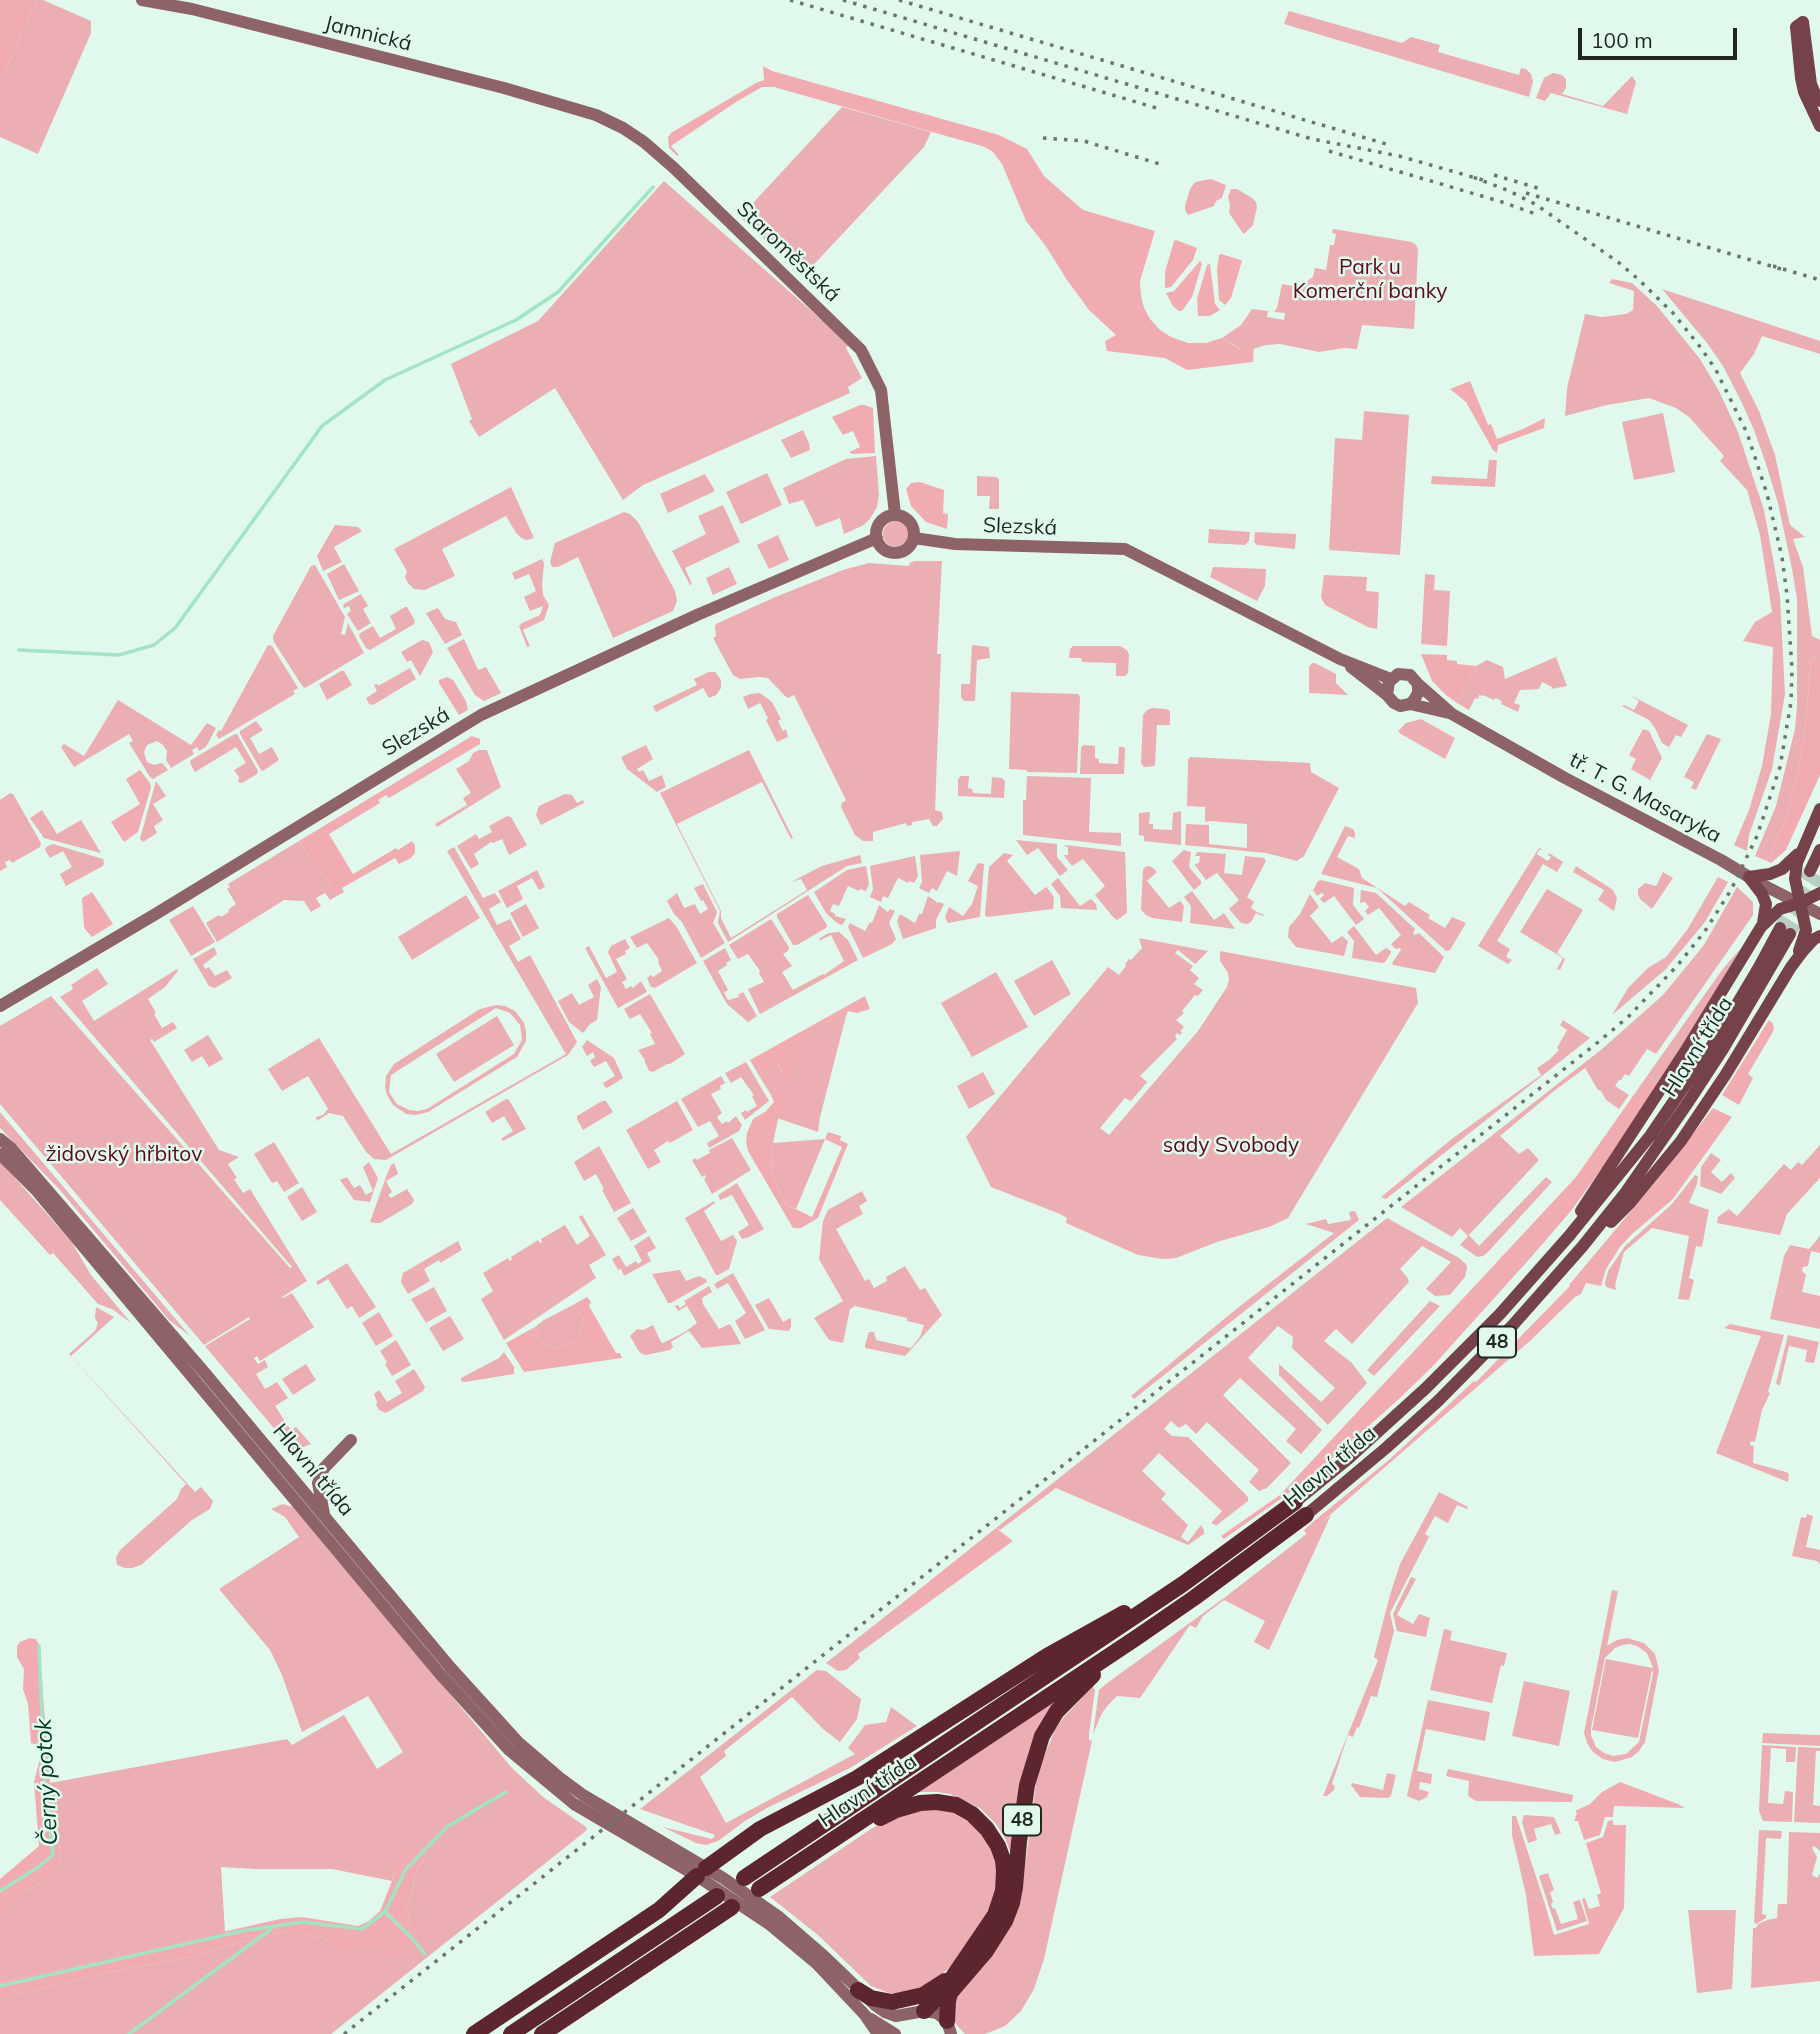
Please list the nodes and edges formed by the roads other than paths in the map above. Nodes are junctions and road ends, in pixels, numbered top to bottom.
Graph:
1 (142, 0) edge
2 (544, 100) joint
3 (1820, 101) edge
4 (1819, 120) edge
5 (895, 514) junction
6 (877, 538) junction
7 (914, 538) junction
8 (1340, 659) junction
9 (1391, 679) junction
10 (1418, 684) junction
11 (1387, 695) junction
12 (1410, 704) junction
13 (1452, 715) junction
14 (1820, 809) edge
15 (1820, 850) edge
16 (1800, 851) junction
17 (1810, 871) tunnel mouth
18 (1757, 881) junction
19 (1820, 893) edge
20 (1800, 904) junction
21 (1820, 914) edge
22 (1762, 927) junction
23 (1820, 936) edge
24 (1791, 967) junction
25 (0, 1006) edge
26 (0, 1139) edge
27 (0, 1154) edge
28 (1546, 1262) junction
29 (1559, 1274) junction
30 (351, 1440) dead end
31 (1295, 1502) joint
32 (324, 1515) junction
33 (1306, 1515) joint
34 (1183, 1584) junction
35 (1136, 1638) junction
36 (604, 1816) junction
37 (810, 1855) junction
38 (701, 1872) junction
39 (744, 1878) dead end
40 (717, 1886) junction
41 (759, 1889) dead end
42 (732, 1907) dead end
43 (774, 1921) junction
44 (959, 1968) junction
45 (858, 1990) junction
46 (919, 2013) junction
47 (865, 2015) junction
48 (949, 2028) edge
49 (474, 2034) edge
50 (511, 2034) edge
51 (542, 2034) edge
52 (878, 2034) edge
53 (898, 2034) edge

1 - 2 main road, Jamnická
2 - 5 main road, Staroměstská
3 - 4 main road
5 - 6 main road
5 - 7 main road
6 - 7 main road
6 - 25 main road, Slezská
7 - 8 main road, Slezská
8 - 9 main road
8 - 11 main road
9 - 10 main road
9 - 11 main road
10 - 12 main road
10 - 13 main road, tř. T. G. Masaryka
11 - 12 main road
12 - 13 main road, tř. T. G. Masaryka
13 - 18 main road, tř. T. G. Masaryka
14 - 16 main road, 48
15 - 17 main road
16 - 18 main road, 48
16 - 20 main road, 48
18 - 20 main road, tř. T. G. Masaryka
18 - 22 main road
19 - 20 main road, 48
20 - 21 main road, tř. T. G. Masaryka
20 - 22 main road, 48
20 - 24 main road, 48
22 - 28 main road, 48
23 - 24 main road, 48
24 - 29 main road, 48
26 - 32 main road, Hlavní třída
27 - 36 main road, Hlavní třída
28 - 29 main road, Hlavní třída / 48
28 - 31 main road, 48
29 - 33 main road, Hlavní třída / 48
30 - 32 main road
31 - 34 highway, 48
32 - 36 main road, Hlavní třída
33 - 35 highway, Hlavní třída / 48
34 - 38 highway, 48
34 - 39 highway, 48
35 - 37 highway, Hlavní třída / 48
35 - 48 highway, 48
36 - 38 main road
37 - 41 highway, Hlavní třída / 48
37 - 44 highway, 48
38 - 40 main road
38 - 49 highway, 48
40 - 43 main road
40 - 50 highway
42 - 51 highway
43 - 45 main road
43 - 47 main road
44 - 45 highway, 48
44 - 46 highway, 48
45 - 46 main road
46 - 48 main road
46 - 53 main road
47 - 52 main road
47 - 53 main road

